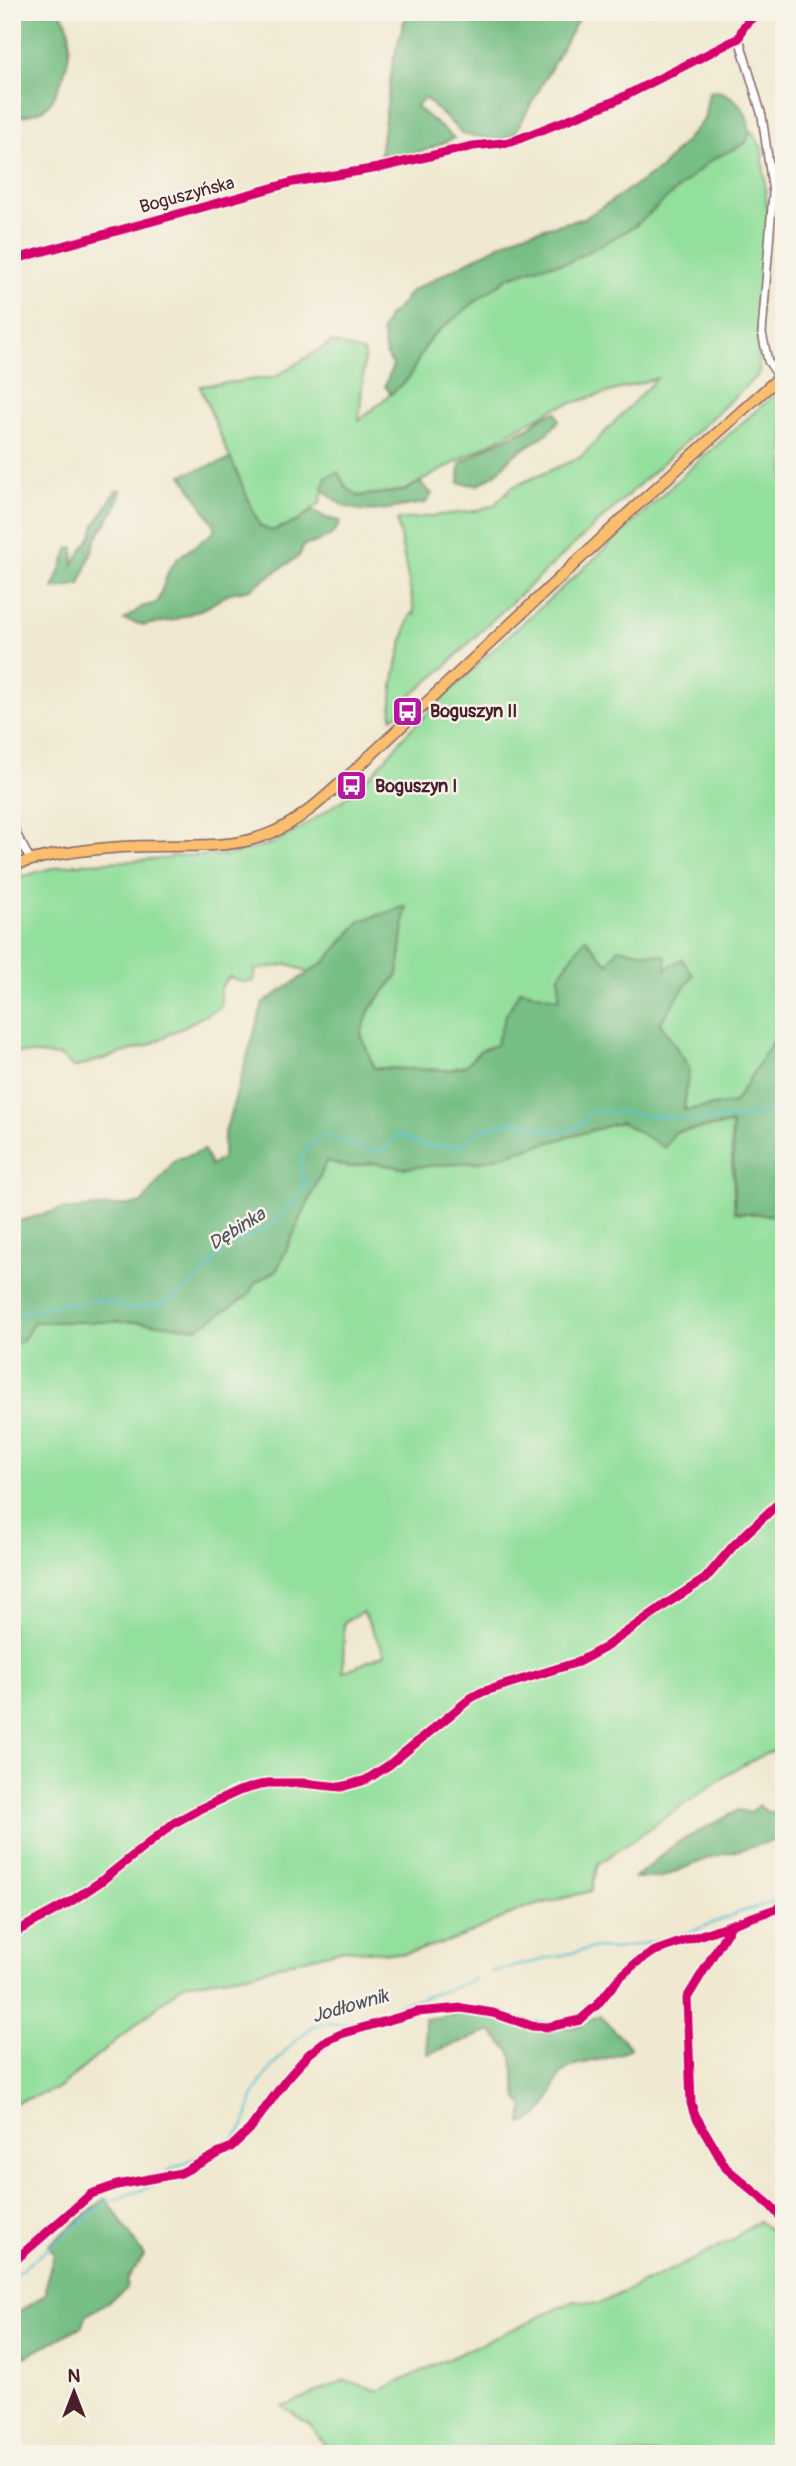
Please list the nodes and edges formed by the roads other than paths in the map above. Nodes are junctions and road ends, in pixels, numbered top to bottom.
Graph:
1 (762, 12) edge
2 (739, 38) junction
3 (12, 260) edge
4 (781, 375) edge
5 (12, 811) edge
6 (30, 861) junction
7 (12, 866) edge
8 (784, 1906) edge
9 (732, 1924) junction
10 (784, 2221) edge
11 (12, 2263) edge

1 - 2 street
2 - 3 street, Boguszyńska
2 - 4 street
4 - 6 highway
5 - 6 street
6 - 7 highway
8 - 9 street
9 - 10 street
9 - 11 street

